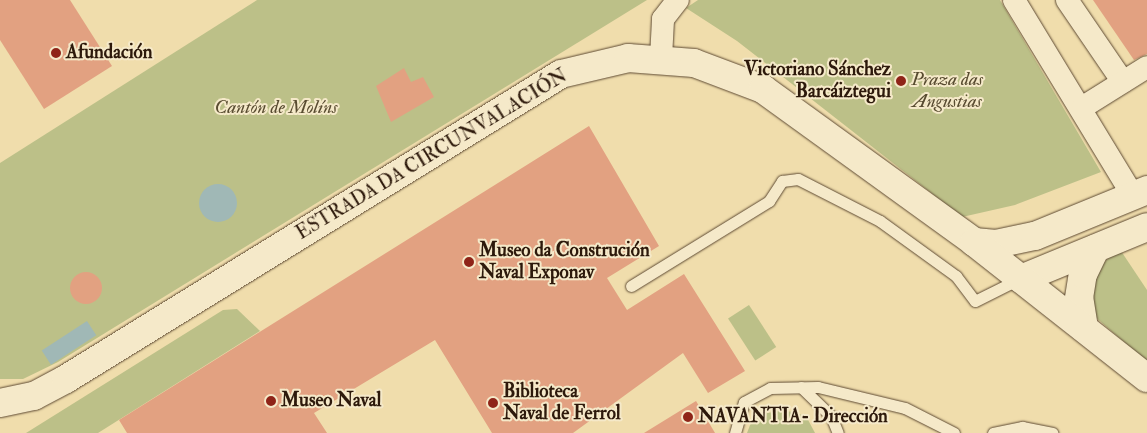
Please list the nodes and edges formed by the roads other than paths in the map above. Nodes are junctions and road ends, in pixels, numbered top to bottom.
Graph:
1 (678, 0) edge
2 (1014, 0) edge
3 (1067, 0) edge
4 (661, 58) junction
5 (1147, 67) edge
6 (1123, 82) junction
7 (1083, 107) junction
8 (1140, 193) edge
9 (1076, 221) junction
10 (1147, 227) edge
11 (974, 242) junction
12 (1095, 249) junction
13 (1021, 279) junction
14 (631, 286) dead end
15 (1084, 328) junction
16 (1147, 378) edge
17 (801, 387) junction
18 (0, 403) edge
19 (735, 433) edge
20 (838, 433) edge
21 (954, 433) edge
22 (994, 433) edge
23 (1052, 433) edge

1 - 4 street
2 - 7 street
3 - 6 street
4 - 11 main road, ESTRADA DA CIRCUNVALACIÓN
4 - 18 main road, ESTRADA DA CIRCUNVALACIÓN
5 - 6 street
6 - 7 street
7 - 8 street
8 - 9 main road
9 - 11 main road
9 - 13 main road
10 - 12 main road
11 - 13 main road, ESTRADA DA CIRCUNVALACIÓN
12 - 13 main road
12 - 15 main road
13 - 14 lane
13 - 15 main road, ESTRADA DA CIRCUNVALACIÓN
15 - 16 main road, ESTRADA DA CIRCUNVALACIÓN
17 - 19 lane
17 - 20 lane
17 - 21 lane
22 - 23 lane

